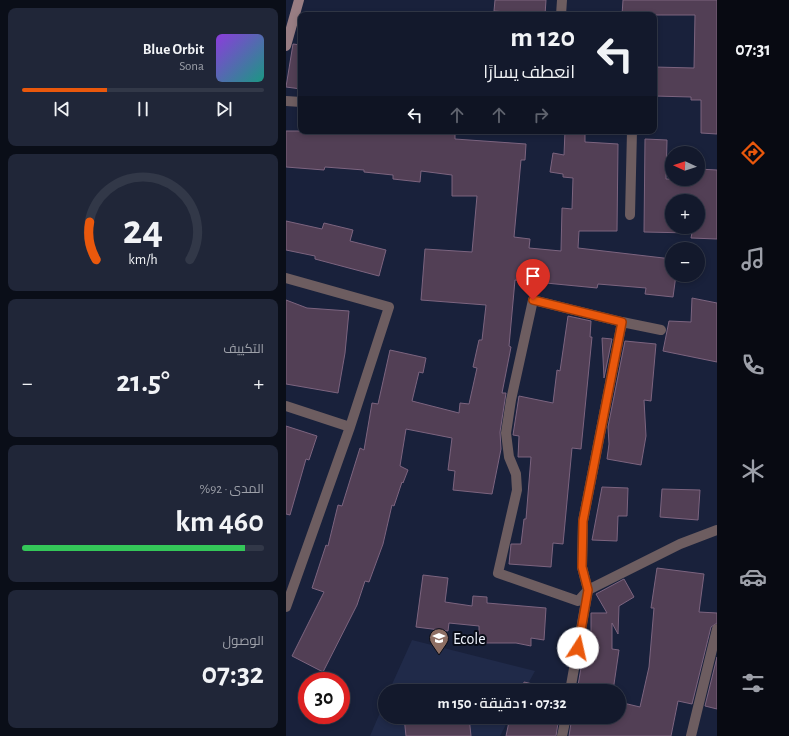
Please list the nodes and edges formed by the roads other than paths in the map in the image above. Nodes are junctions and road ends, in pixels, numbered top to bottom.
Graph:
1 (299, 0) edge
2 (562, 0) edge
3 (561, 12) edge
4 (290, 15) edge
5 (286, 46) edge
6 (286, 101) edge
7 (298, 102) edge
8 (632, 134) edge
9 (630, 215) dead end
10 (286, 278) edge
11 (622, 322) junction
12 (662, 330) dead end
13 (286, 406) edge
14 (350, 427) junction
15 (717, 530) edge
16 (588, 590) junction
17 (286, 607) edge
18 (717, 629) edge
19 (571, 684) edge
20 (565, 724) edge
21 (562, 736) edge
22 (691, 736) edge

1 - 4 street
2 - 3 street
4 - 5 street
6 - 7 street
8 - 9 street
10 - 14 street
11 - 12 street
11 - 16 street
11 - 16 street
13 - 14 street
14 - 17 street
15 - 16 street
16 - 19 street
18 - 22 street
20 - 21 street

